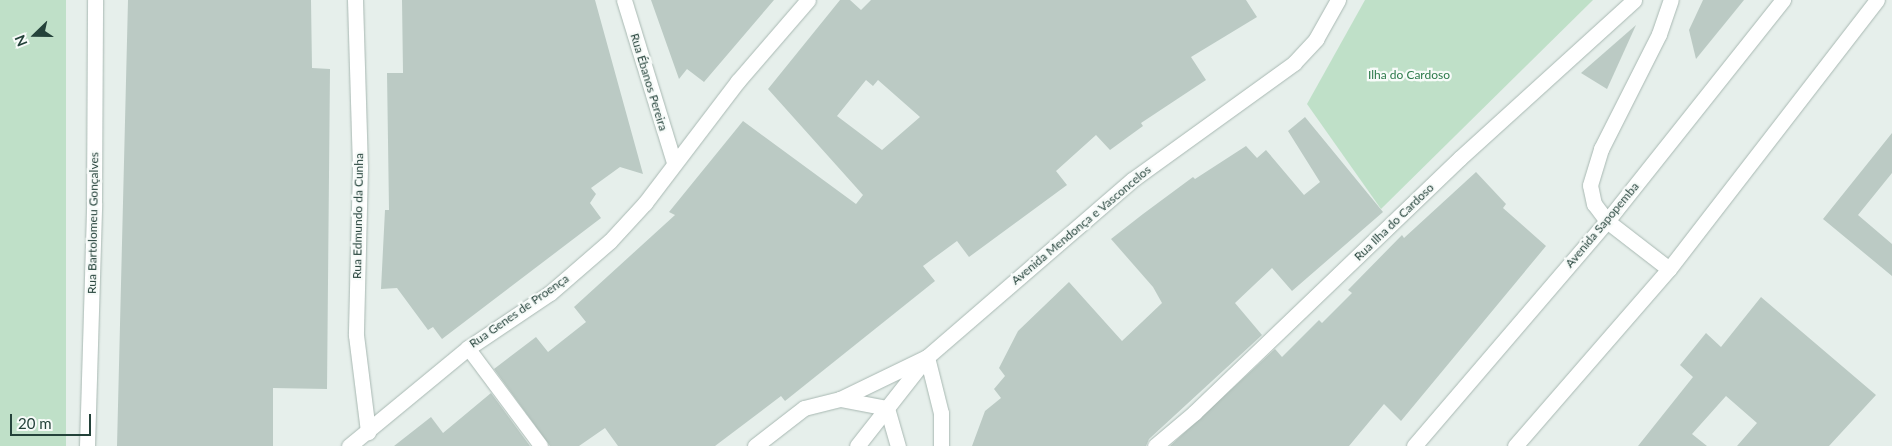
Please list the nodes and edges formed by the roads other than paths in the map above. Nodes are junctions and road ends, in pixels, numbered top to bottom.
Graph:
1 (95, 0) edge
2 (355, 0) edge
3 (624, 0) edge
4 (808, 0) edge
5 (1338, 0) edge
6 (1634, 0) edge
7 (1671, 0) edge
8 (1783, 0) edge
9 (1877, 0) edge
10 (674, 164) junction
11 (1607, 220) junction
12 (1669, 269) junction
13 (468, 348) junction
14 (927, 357) junction
15 (840, 398) junction
16 (887, 408) junction
17 (368, 432) junction
18 (87, 446) edge
19 (349, 446) edge
20 (540, 446) edge
21 (755, 446) edge
22 (857, 446) edge
23 (898, 446) edge
24 (941, 446) edge
25 (1155, 446) edge
26 (1414, 446) edge
27 (1516, 446) edge

1 - 18 street, Rua Bartolomeu Gonçalves
2 - 17 street, Rua Edmundo da Cunha
3 - 10 street, Rua Ébanos Pereira
4 - 10 street, Rua Genes de Proença
5 - 14 street, Avenida Mendonça e Vasconcelos
6 - 25 street, Rua Ilha do Cardoso
7 - 11 street
8 - 11 street, Avenida Sapopemba
9 - 12 street
10 - 13 street, Rua Genes de Proença
11 - 12 street
11 - 26 street, Avenida Sapopemba
12 - 27 street
13 - 17 street, Rua Genes de Proença
13 - 20 lane
14 - 15 street
14 - 16 street, Avenida Mendonça e Vasconcelos
14 - 24 street
15 - 16 street
15 - 21 street
16 - 22 street, Avenida Mendonça e Vasconcelos
16 - 23 street
17 - 19 street, Rua Genes de Proença

